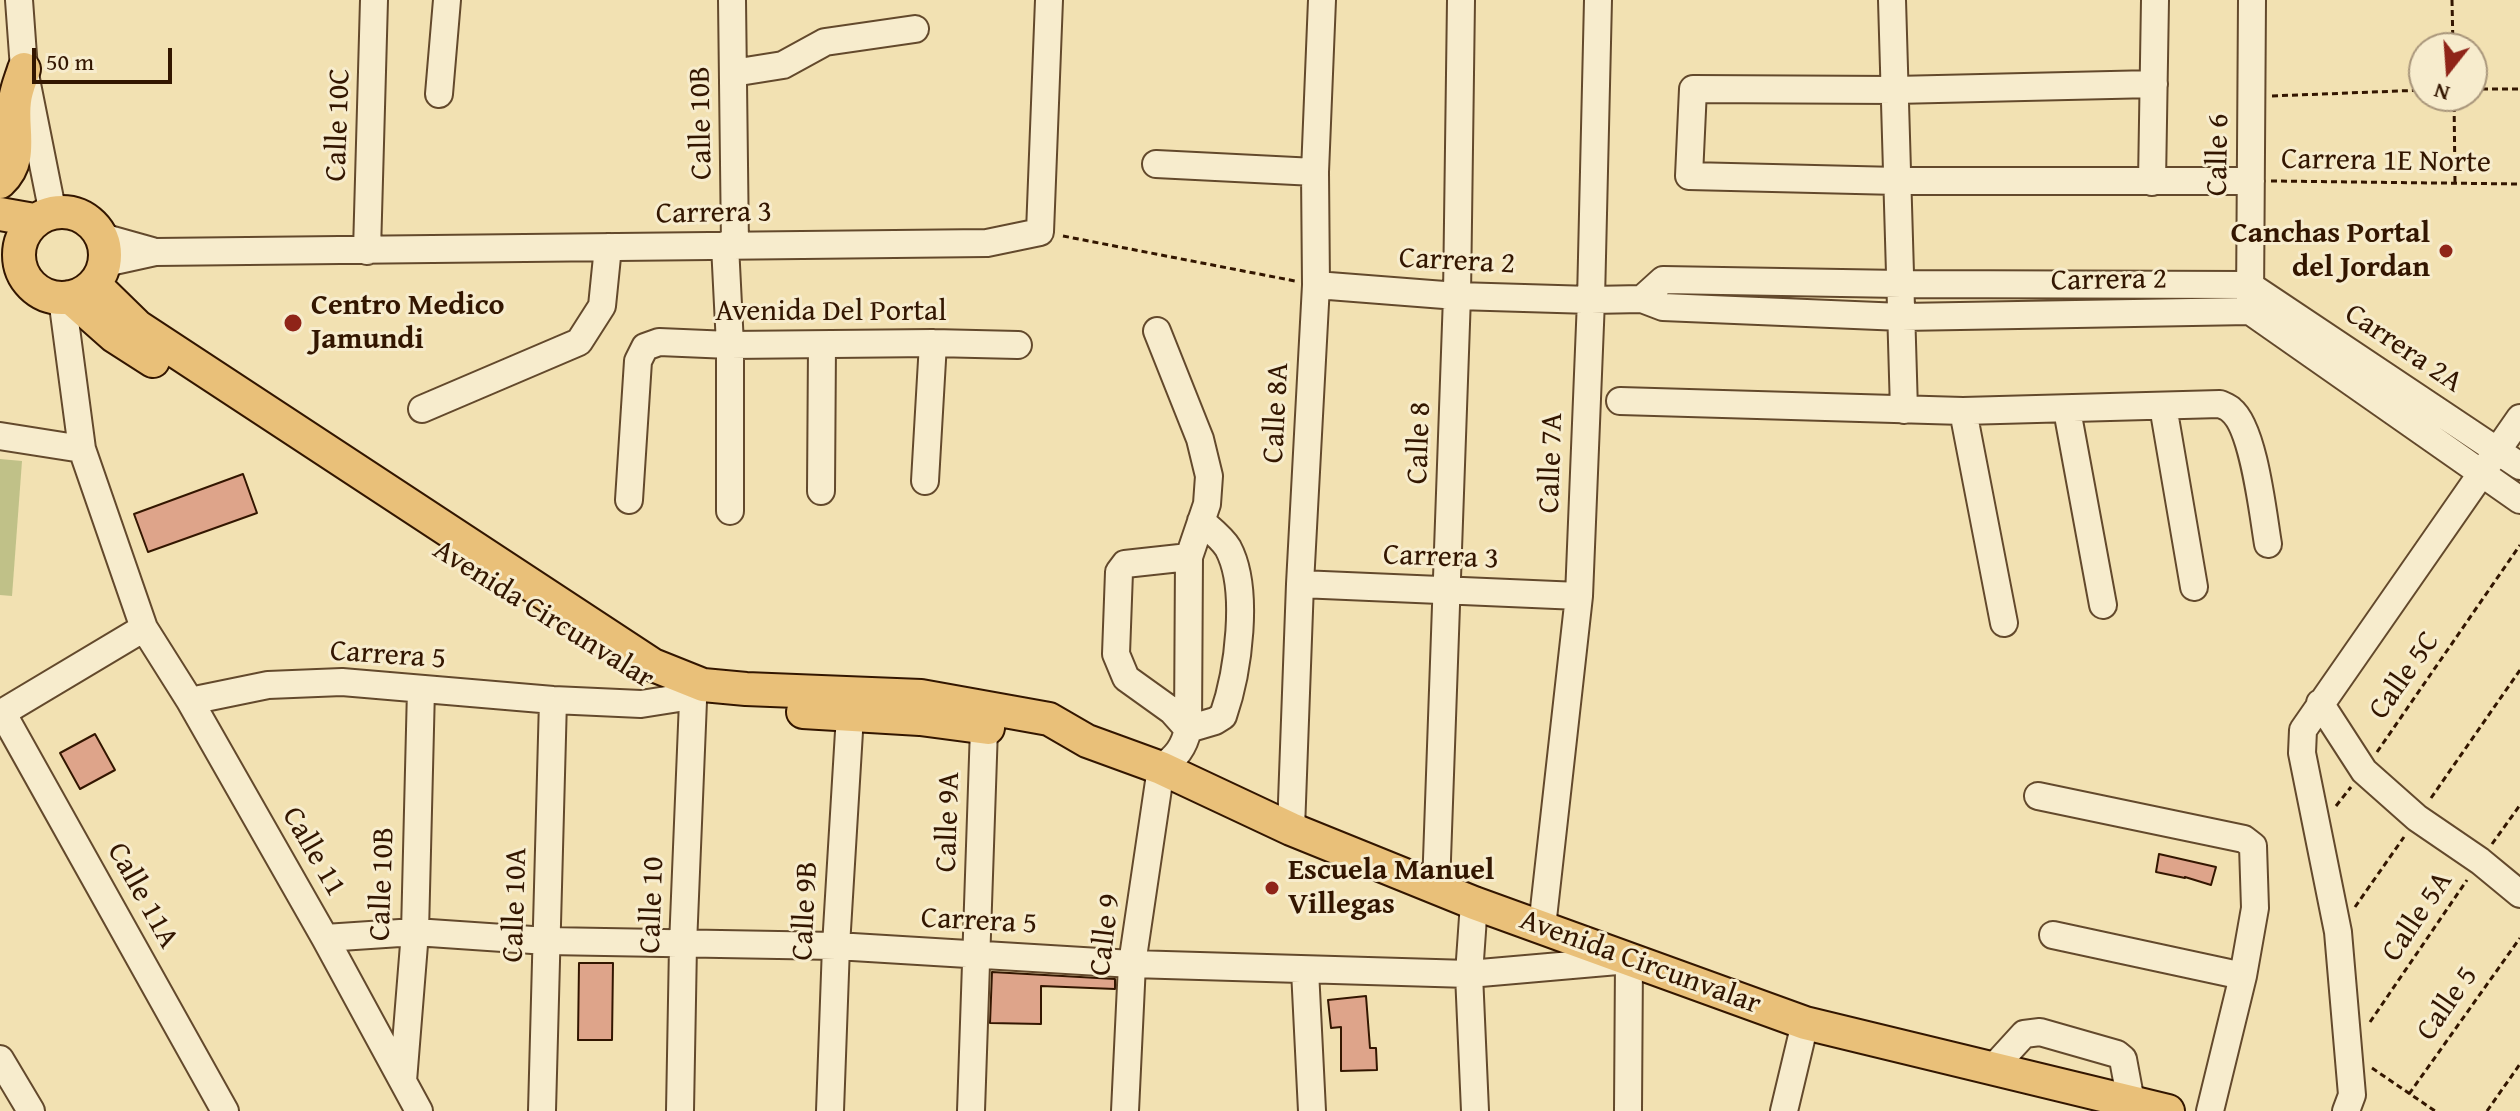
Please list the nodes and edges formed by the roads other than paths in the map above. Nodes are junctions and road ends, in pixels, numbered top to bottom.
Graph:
1 (19, 0) edge
2 (374, 0) edge
3 (447, 0) edge
4 (732, 0) edge
5 (1049, 0) edge
6 (1322, 0) edge
7 (1461, 0) edge
8 (1598, 0) edge
9 (1892, 0) edge
10 (2155, 0) edge
11 (2252, 0) edge
12 (915, 29) dead end
13 (24, 69) junction
14 (733, 73) junction
15 (2154, 84) junction
16 (1895, 90) junction
17 (439, 94) dead end
18 (1156, 164) dead end
19 (1315, 172) junction
20 (1898, 181) junction
21 (2251, 181) junction
22 (0, 182) edge
23 (2152, 182) junction
24 (0, 214) edge
25 (44, 217) junction
26 (730, 245) junction
27 (608, 247) junction
28 (367, 251) junction
29 (10, 261) edge
30 (87, 276) junction
31 (1901, 284) junction
32 (1316, 285) junction
33 (1457, 296) junction
34 (2250, 298) junction
35 (1642, 299) junction
36 (1591, 300) junction
37 (1902, 317) junction
38 (1157, 331) dead end
39 (933, 343) junction
40 (730, 345) junction
41 (822, 345) junction
42 (1018, 345) dead end
43 (1620, 401) dead end
44 (2163, 406) junction
45 (422, 409) dead end
46 (1904, 410) junction
47 (2067, 410) junction
48 (1963, 411) junction
49 (2520, 418) edge
50 (0, 436) edge
51 (82, 449) junction
52 (2498, 450) junction
53 (2520, 466) edge
54 (2483, 473) junction
55 (925, 481) dead end
56 (821, 491) dead end
57 (629, 500) dead end
58 (2520, 500) edge
59 (730, 511) dead end
60 (1201, 521) junction
61 (2268, 544) dead end
62 (1189, 557) junction
63 (1300, 584) junction
64 (2194, 587) dead end
65 (1447, 591) junction
66 (1579, 596) junction
67 (2103, 605) dead end
68 (2004, 623) dead end
69 (144, 628) junction
70 (421, 689) junction
71 (553, 700) junction
72 (686, 700) junction
73 (190, 701) junction
74 (2320, 703) junction
75 (1, 713) edge
76 (850, 715) junction
77 (984, 728) junction
78 (1188, 729) junction
79 (1087, 741) junction
80 (1161, 768) junction
81 (2038, 796) dead end
82 (1291, 829) junction
83 (1436, 887) junction
84 (2520, 894) edge
85 (1474, 903) junction
86 (1542, 927) junction
87 (415, 932) junction
88 (2053, 935) dead end
89 (325, 938) junction
90 (547, 941) junction
91 (683, 945) junction
92 (836, 946) junction
93 (977, 953) junction
94 (1629, 960) junction
95 (1132, 964) junction
96 (1305, 970) junction
97 (1469, 974) junction
98 (2243, 976) junction
99 (1805, 1023) junction
100 (0, 1059) edge
101 (1992, 1069) junction
102 (403, 1081) junction
103 (2131, 1102) junction
104 (31, 1111) edge
105 (225, 1111) edge
106 (419, 1111) edge
107 (542, 1111) edge
108 (680, 1111) edge
109 (830, 1111) edge
110 (971, 1111) edge
111 (1125, 1111) edge
112 (1312, 1111) edge
113 (1475, 1111) edge
114 (1628, 1111) edge
115 (1784, 1111) edge
116 (2168, 1111) edge
117 (2210, 1111) edge
118 (2346, 1111) edge

1 - 13 street
2 - 28 street, Calle 10C
3 - 17 street
4 - 14 street, Calle 10B
5 - 26 street, Carrera 3
6 - 19 street, Calle 8A
7 - 33 street, Calle 8
8 - 36 street, Calle 7A
9 - 16 street
10 - 15 street
11 - 21 street, Calle 6
12 - 14 street
13 - 22 main road
13 - 25 street
14 - 26 street, Calle 10B
15 - 16 street
15 - 23 street
16 - 20 street
16 - 20 street
18 - 19 street
19 - 32 street, Calle 8A
20 - 23 street
20 - 31 street
21 - 23 street
21 - 34 street, Calle 6
24 - 25 main road
25 - 29 main road
25 - 30 main road
26 - 27 street, Carrera 3
26 - 40 street, Calle 10B
27 - 28 street, Carrera 3
27 - 45 street
28 - 30 street, Carrera 3
29 - 30 main road
30 - 51 street, Calle 11
30 - 72 main road, Avenida Circunvalar
30 - 79 main road, Avenida Circunvalar
31 - 34 street, Carrera 2
31 - 35 street, Carrera 2
31 - 37 street
32 - 33 street, Carrera 2
32 - 63 street, Calle 8A
33 - 36 street, Carrera 2
33 - 65 street, Calle 8
34 - 37 street, Carrera 2
34 - 52 street, Carrera 2A
34 - 54 street
35 - 36 street, Carrera 2
35 - 37 street, Carrera 2
36 - 66 street, Calle 7A
37 - 46 street
38 - 60 street
39 - 41 street, Avenida Del Portal
39 - 42 street, Avenida Del Portal
39 - 55 street
40 - 41 street, Avenida Del Portal
40 - 57 street, Avenida Del Portal
40 - 59 street, Calle 10B
41 - 56 street
43 - 46 street
44 - 47 street
44 - 61 street
44 - 64 street
46 - 48 street
47 - 48 street
47 - 67 street
48 - 68 street
49 - 52 street
50 - 51 street
51 - 69 street, Calle 11
52 - 53 street, Carrera 2A
52 - 54 street
54 - 58 street
54 - 74 street
60 - 62 street
60 - 78 street
62 - 78 street
62 - 78 street
63 - 65 street, Carrera 3
63 - 82 street, Calle 8A
65 - 66 street, Carrera 3
65 - 83 street, Calle 8
66 - 86 street, Calle 7A
69 - 73 street, Calle 11
69 - 75 street
70 - 71 street, Carrera 5
70 - 73 street, Carrera 5
70 - 87 street, Calle 10B
71 - 72 street, Carrera 5
71 - 90 street, Calle 10A
72 - 76 main road, Avenida Circunvalar
72 - 91 street, Calle 10
73 - 89 street, Calle 11
74 - 84 street
74 - 118 street
75 - 105 street, Calle 11A
76 - 77 main road, Avenida Circunvalar
76 - 92 street, Calle 9B
77 - 79 main road, Avenida Circunvalar
77 - 93 street, Calle 9A
78 - 80 street
79 - 80 main road, Avenida Circunvalar
80 - 82 main road, Avenida Circunvalar
80 - 95 street, Calle 9
81 - 98 street
82 - 83 main road, Avenida Circunvalar
83 - 85 main road, Avenida Circunvalar
85 - 86 main road, Avenida Circunvalar
85 - 97 street
86 - 94 main road, Avenida Circunvalar
87 - 89 street, Carrera 5
87 - 90 street, Carrera 5
87 - 102 street, Calle 10B
88 - 98 street
89 - 102 street, Calle 11
90 - 91 street, Carrera 5
90 - 107 street, Calle 10A
91 - 92 street, Carrera 5
91 - 108 street, Calle 10
92 - 93 street, Carrera 5
92 - 109 street, Calle 9B
93 - 95 street, Carrera 5
93 - 110 street, Calle 9A
94 - 97 street, Carrera 5
94 - 99 main road, Avenida Circunvalar
94 - 114 street
95 - 96 street, Carrera 5
95 - 111 street, Calle 9
96 - 97 street, Carrera 5
96 - 112 street
97 - 113 street
98 - 117 street
99 - 101 main road, Avenida Circunvalar
99 - 115 street
100 - 104 street
101 - 103 main road, Avenida Circunvalar
101 - 103 street
102 - 106 street, Calle 11
103 - 116 main road, Avenida Circunvalar

